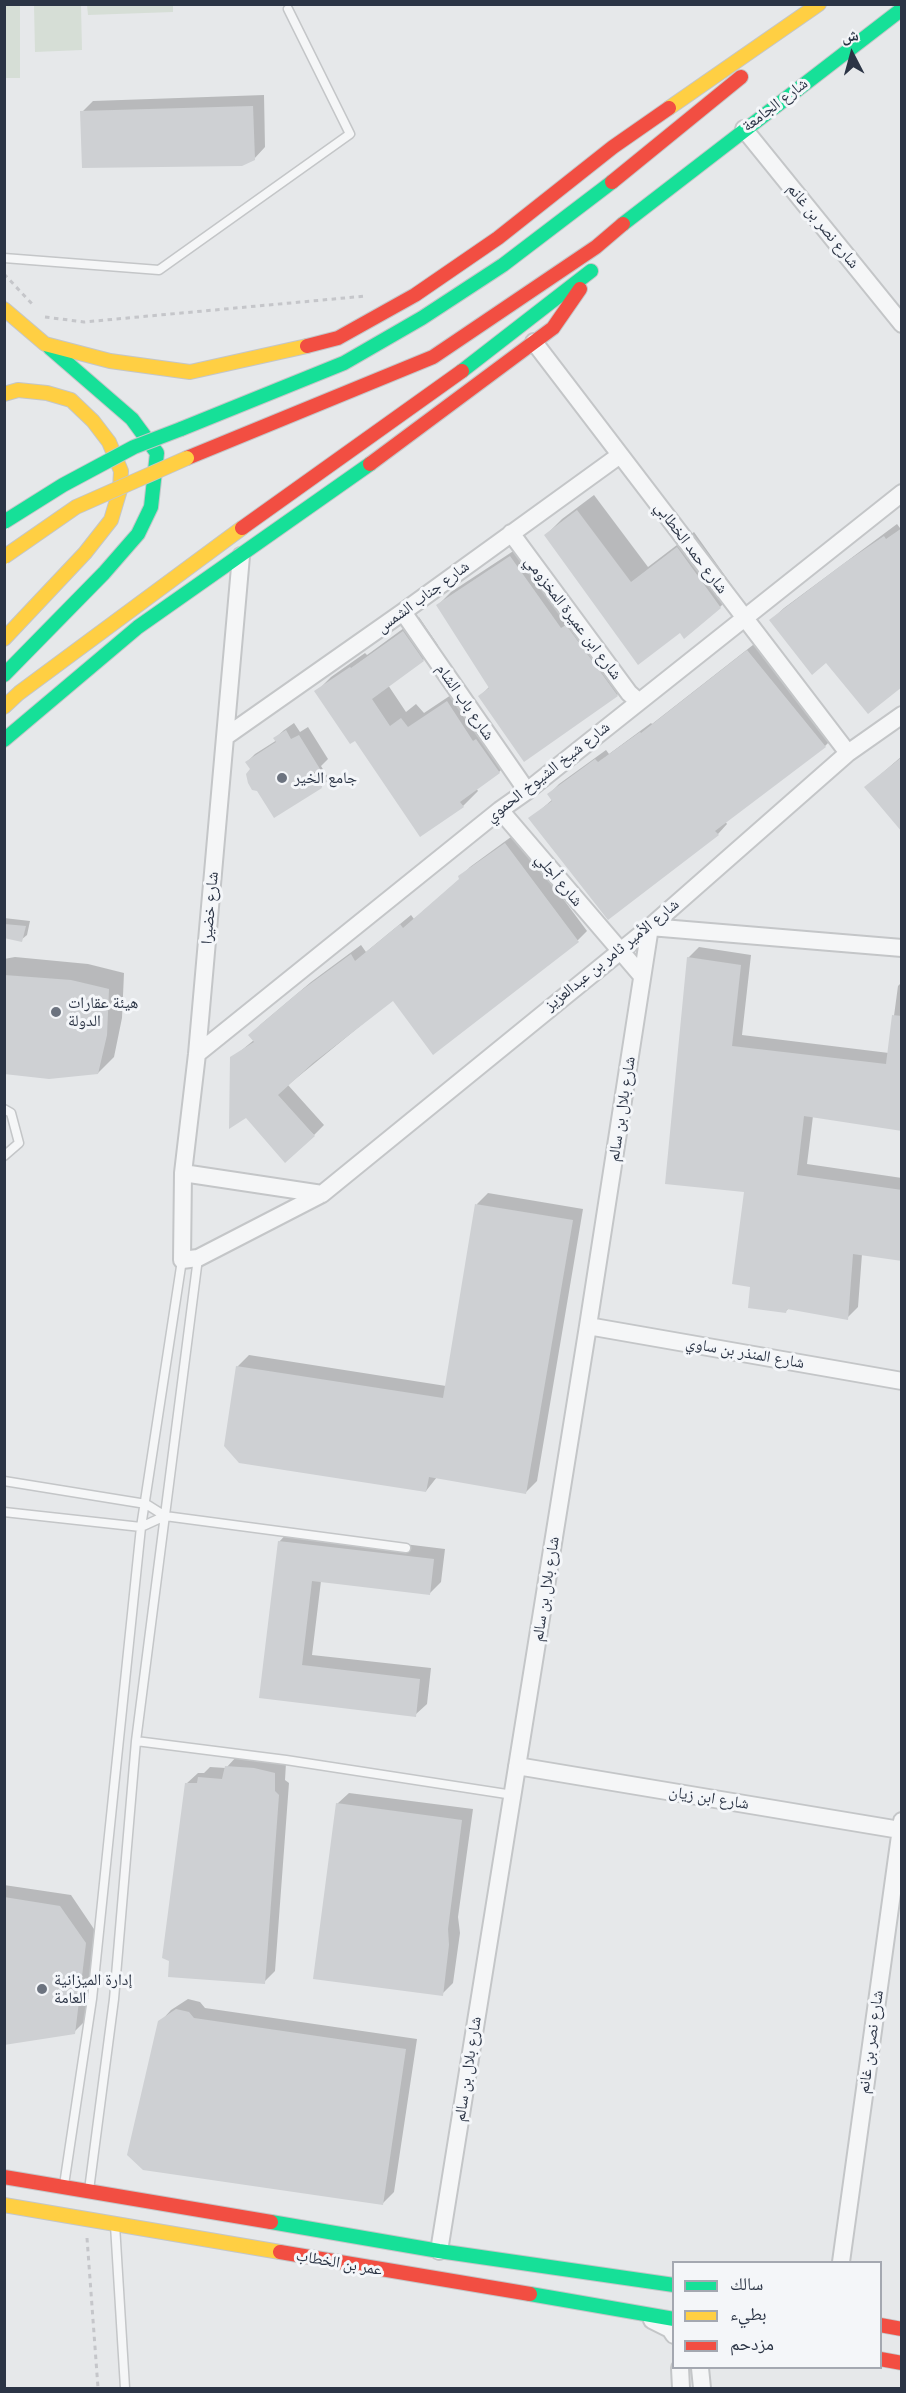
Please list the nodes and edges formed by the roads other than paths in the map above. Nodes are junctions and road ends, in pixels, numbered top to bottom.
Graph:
1 (819, 4) edge
2 (828, 4) edge
3 (288, 9) dead end
4 (902, 9) edge
5 (744, 129) junction
6 (649, 202) junction
7 (4, 258) edge
8 (594, 268) junction
9 (4, 309) edge
10 (902, 324) edge
11 (534, 342) junction
12 (45, 344) junction
13 (4, 394) edge
14 (620, 455) junction
15 (902, 493) edge
16 (4, 522) edge
17 (511, 533) junction
18 (241, 556) junction
19 (4, 557) edge
20 (403, 612) junction
21 (744, 618) junction
22 (4, 639) edge
23 (4, 675) edge
24 (638, 701) junction
25 (4, 707) edge
26 (902, 715) edge
27 (225, 737) junction
28 (4, 740) edge
29 (849, 753) junction
30 (527, 791) junction
31 (500, 810) junction
32 (650, 927) junction
33 (902, 948) edge
34 (618, 950) junction
35 (642, 976) junction
36 (197, 1054) junction
37 (4, 1109) edge
38 (4, 1156) edge
39 (183, 1173) junction
40 (322, 1194) junction
41 (190, 1259) junction
42 (588, 1326) junction
43 (902, 1381) edge
44 (4, 1481) edge
45 (146, 1504) junction
46 (4, 1512) edge
47 (165, 1516) junction
48 (141, 1527) junction
49 (406, 1548) dead end
50 (136, 1741) junction
51 (517, 1766) junction
52 (513, 1795) junction
53 (901, 1826) edge
54 (899, 1866) edge
55 (4, 2177) edge
56 (63, 2187) junction
57 (89, 2191) junction
58 (4, 2205) edge
59 (115, 2225) junction
60 (439, 2251) junction
61 (841, 2261) edge
62 (672, 2285) edge
63 (641, 2314) junction
64 (672, 2319) edge
65 (882, 2325) edge
66 (902, 2329) edge
67 (672, 2332) edge
68 (882, 2359) edge
69 (902, 2363) edge
70 (680, 2369) edge
71 (700, 2369) edge
72 (125, 2388) edge
73 (681, 2388) edge
74 (702, 2388) edge

1 - 12 main road
2 - 16 main road, bridge
3 - 7 lane
4 - 5 main road, شارع الجامعة
5 - 6 main road, شارع الجامعة
5 - 10 street, شارع نصر بن غانم
6 - 8 main road
6 - 19 main road, bridge
8 - 11 main road
8 - 25 main road
9 - 12 main road
11 - 14 street, شارع حمد الخطابي
11 - 18 main road
12 - 23 main road
13 - 22 main road
14 - 17 street, شارع جناب الشمس
14 - 21 street, شارع حمد الخطابي
15 - 21 street, شارع شيخ الشيوخ الحموي
17 - 20 street, شارع جناب الشمس
17 - 24 street, شارع ابن عميرة المخزومي
18 - 27 street, شارع خضيرا
18 - 28 main road
20 - 27 street, شارع جناب الشمس
20 - 30 street, شارع باب الشام
21 - 24 street, شارع شيخ الشيوخ الحموي
21 - 29 street, شارع حمد الخطابي
24 - 30 street, شارع شيخ الشيوخ الحموي
26 - 29 street, شارع الأمير ثامر بن عبدالعزيز
27 - 36 street, شارع خضيرا
29 - 32 street, شارع الأمير ثامر بن عبدالعزيز
30 - 31 street, شارع شيخ الشيوخ الحموي
31 - 34 street, شارع أجلي
31 - 36 street, شارع شيخ الشيوخ الحموي
32 - 33 street
32 - 34 street, شارع الأمير ثامر بن عبدالعزيز
32 - 35 street, شارع بلال بن سالم
34 - 35 street, شارع أجلي
34 - 40 street, شارع الأمير ثامر بن عبدالعزيز
35 - 42 street, شارع بلال بن سالم
36 - 39 street, شارع خضيرا
37 - 38 lane
39 - 40 street
39 - 41 street, شارع خضيرا
40 - 41 street, شارع الأمير ثامر بن عبدالعزيز
41 - 45 lane
41 - 47 lane
42 - 43 street, شارع المنذر بن ساوي
42 - 51 street, شارع بلال بن سالم
44 - 45 lane
45 - 47 lane
45 - 48 lane
46 - 48 lane
47 - 48 lane
47 - 49 lane
47 - 50 lane
48 - 56 lane
50 - 52 lane
50 - 57 lane
51 - 52 street, شارع بلال بن سالم
51 - 53 street, شارع ابن زيان
52 - 60 street, شارع بلال بن سالم
53 - 54 street, شارع نصر بن غانم
54 - 61 street, شارع نصر بن غانم
55 - 56 main road
56 - 57 main road
57 - 60 main road
58 - 59 main road, عمر بن الخطاب
59 - 63 main road, عمر بن الخطاب
59 - 72 lane
60 - 62 main road
63 - 64 main road, عمر بن الخطاب
63 - 67 street
65 - 66 main road
68 - 69 main road
70 - 73 street
71 - 74 street

